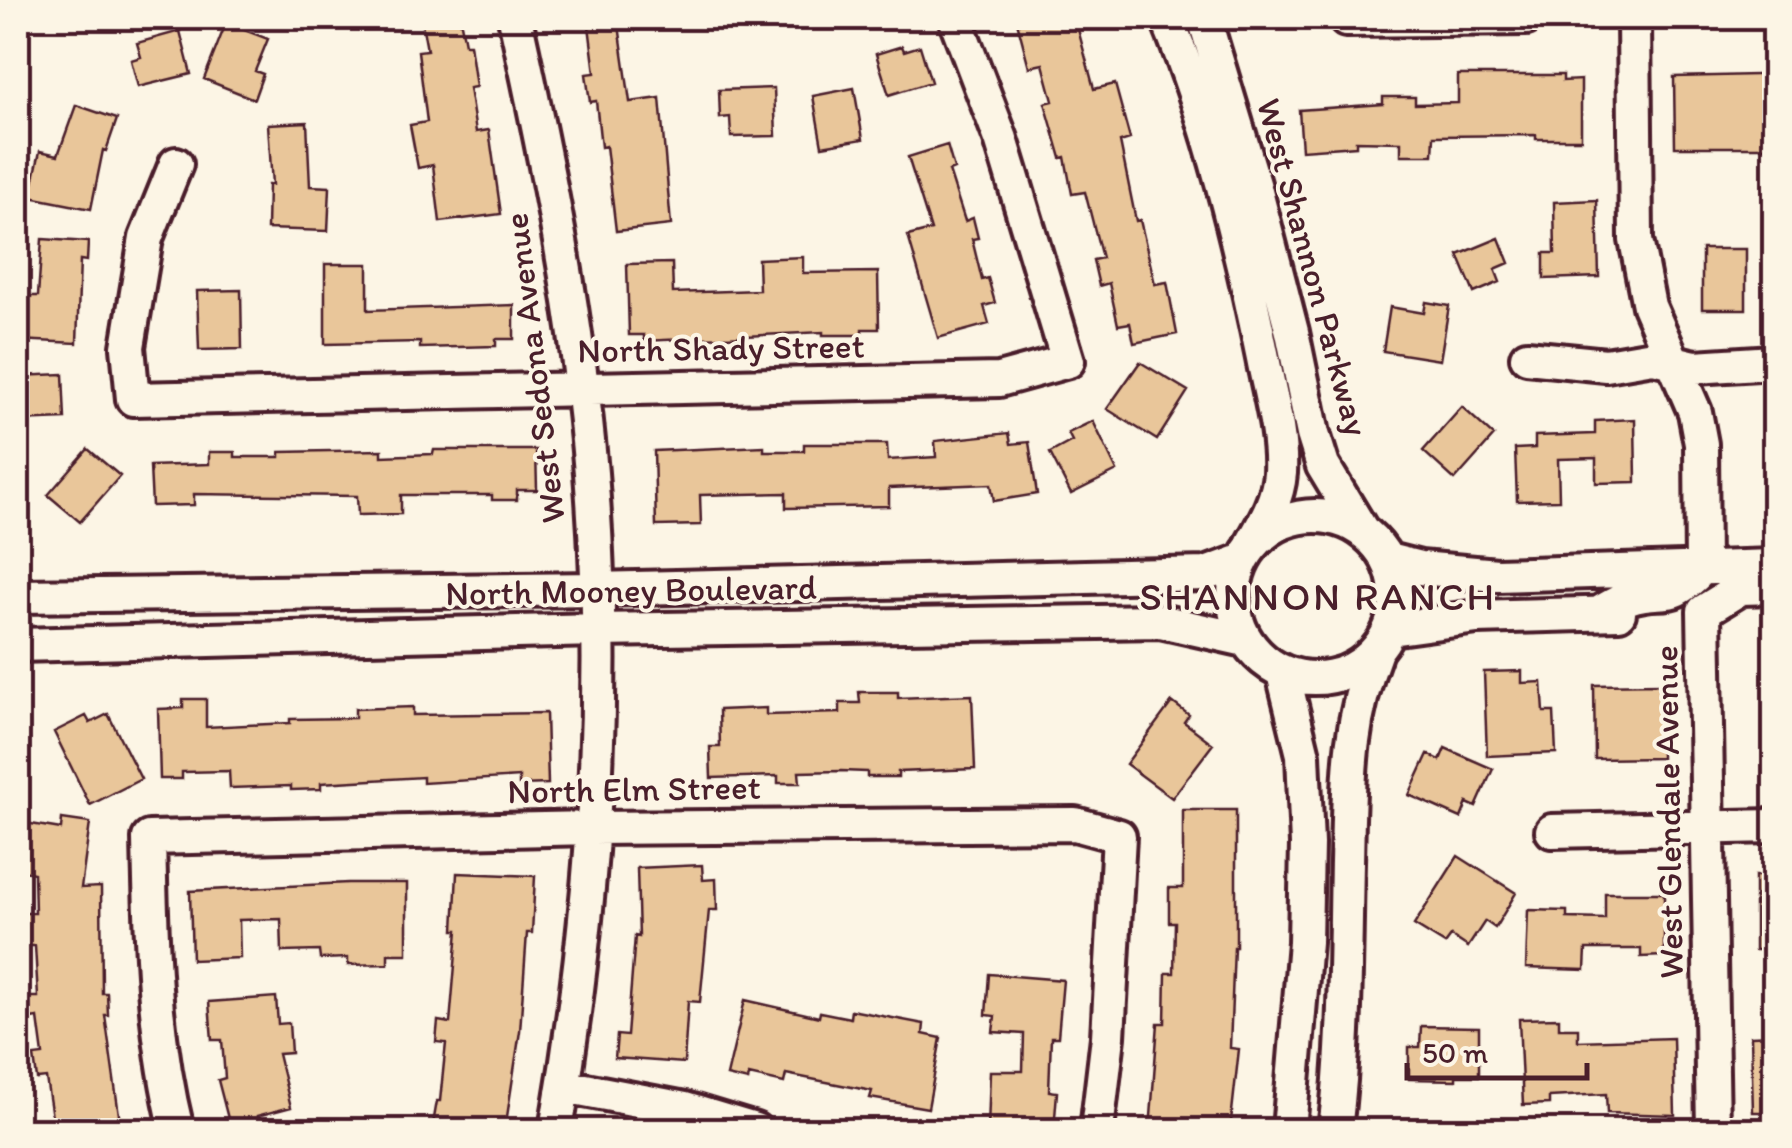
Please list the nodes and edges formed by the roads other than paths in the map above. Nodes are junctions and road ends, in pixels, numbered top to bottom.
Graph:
1 (516, 18) edge
2 (955, 18) edge
3 (1167, 18) edge
4 (1204, 18) edge
5 (1526, 18) edge
6 (1634, 18) edge
7 (1346, 20) dead end
8 (176, 164) dead end
9 (1527, 357) dead end
10 (1675, 362) junction
11 (1774, 362) edge
12 (582, 391) junction
13 (1361, 530) junction
14 (1247, 553) junction
15 (1388, 560) junction
16 (1774, 566) edge
17 (1702, 569) junction
18 (1774, 587) edge
19 (596, 589) junction
20 (18, 596) edge
21 (1774, 610) edge
22 (1704, 611) junction
23 (1599, 613) junction
24 (597, 630) junction
25 (1245, 640) junction
26 (1383, 640) junction
27 (18, 645) edge
28 (1283, 673) junction
29 (1774, 826) edge
30 (591, 828) junction
31 (1708, 828) junction
32 (1552, 831) dead end
33 (564, 1086) junction
34 (177, 1130) edge
35 (556, 1130) edge
36 (755, 1130) edge
37 (1097, 1130) edge
38 (1289, 1130) edge
39 (1336, 1130) edge
40 (1712, 1130) edge

1 - 12 street, West Sedona Avenue
2 - 12 street, North Shady Street
3 - 14 street, West Shannon Parkway
4 - 13 street, West Shannon Parkway
5 - 7 street
6 - 10 street
8 - 12 street, North Shady Street
9 - 10 street
10 - 11 street
10 - 17 street
12 - 19 street, West Sedona Avenue
13 - 14 street
13 - 15 street
14 - 19 street, North Mooney Boulevard
14 - 25 street
15 - 17 street
15 - 26 street
16 - 17 street
17 - 23 street
18 - 22 street
19 - 20 street, North Mooney Boulevard
19 - 24 street, West Sedona Avenue
21 - 22 street
22 - 23 street
22 - 31 street, West Glendale Avenue
23 - 26 street
24 - 25 street, North Mooney Boulevard
24 - 27 street, North Mooney Boulevard
24 - 30 street, West Sedona Avenue
25 - 28 street
26 - 28 street
26 - 39 street
28 - 38 street
29 - 31 street
30 - 33 street, West Sedona Avenue
30 - 34 street, North Elm Street
30 - 37 street, North Elm Street
31 - 32 street
31 - 40 street, West Glendale Avenue
33 - 35 street, West Sedona Avenue
33 - 36 street

